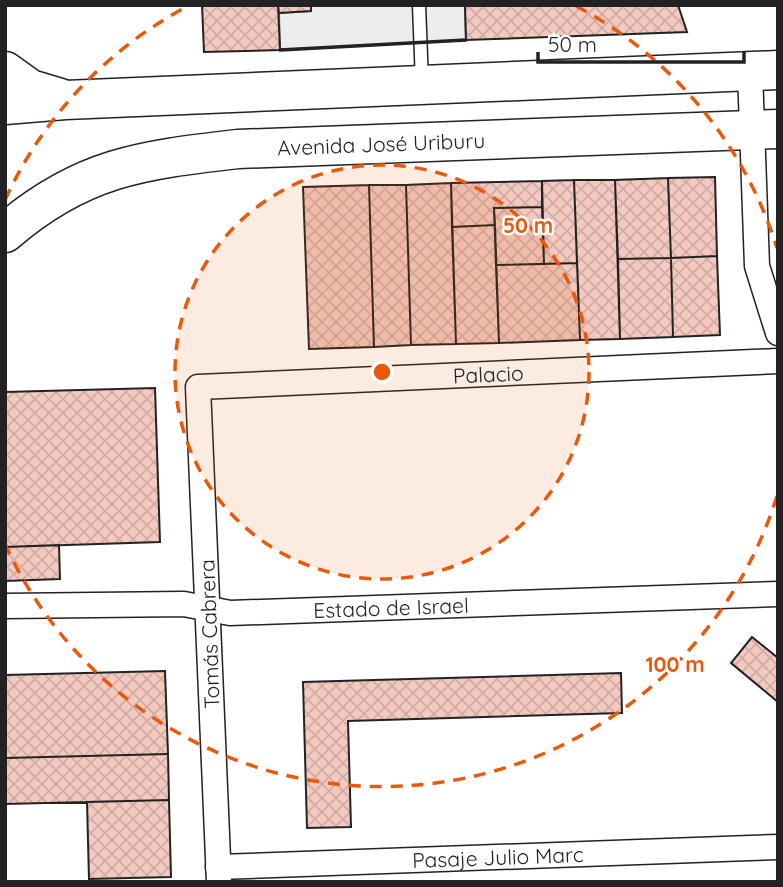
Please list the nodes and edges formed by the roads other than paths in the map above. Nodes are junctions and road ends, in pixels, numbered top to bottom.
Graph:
1 (419, 5) edge
2 (5, 71) edge
3 (764, 71) edge
4 (422, 85) junction
5 (65, 100) junction
6 (5, 105) edge
7 (765, 130) edge
8 (5, 233) edge
9 (778, 333) edge
10 (778, 361) edge
11 (198, 387) joint
12 (778, 594) edge
13 (5, 606) edge
14 (208, 608) junction
15 (778, 848) edge
16 (219, 875) edge

1 - 4 lane
2 - 5 main road
3 - 4 main road
3 - 7 street
4 - 5 main road
5 - 6 main road
7 - 8 main road, Avenida José Uriburu
7 - 9 street
10 - 11 street, Palacio
11 - 14 street, Tomás Cabrera
12 - 14 street, Estado de Israel
13 - 14 street, Estado de Israel
14 - 16 street, Tomás Cabrera
15 - 16 street, Pasaje Julio Marc

